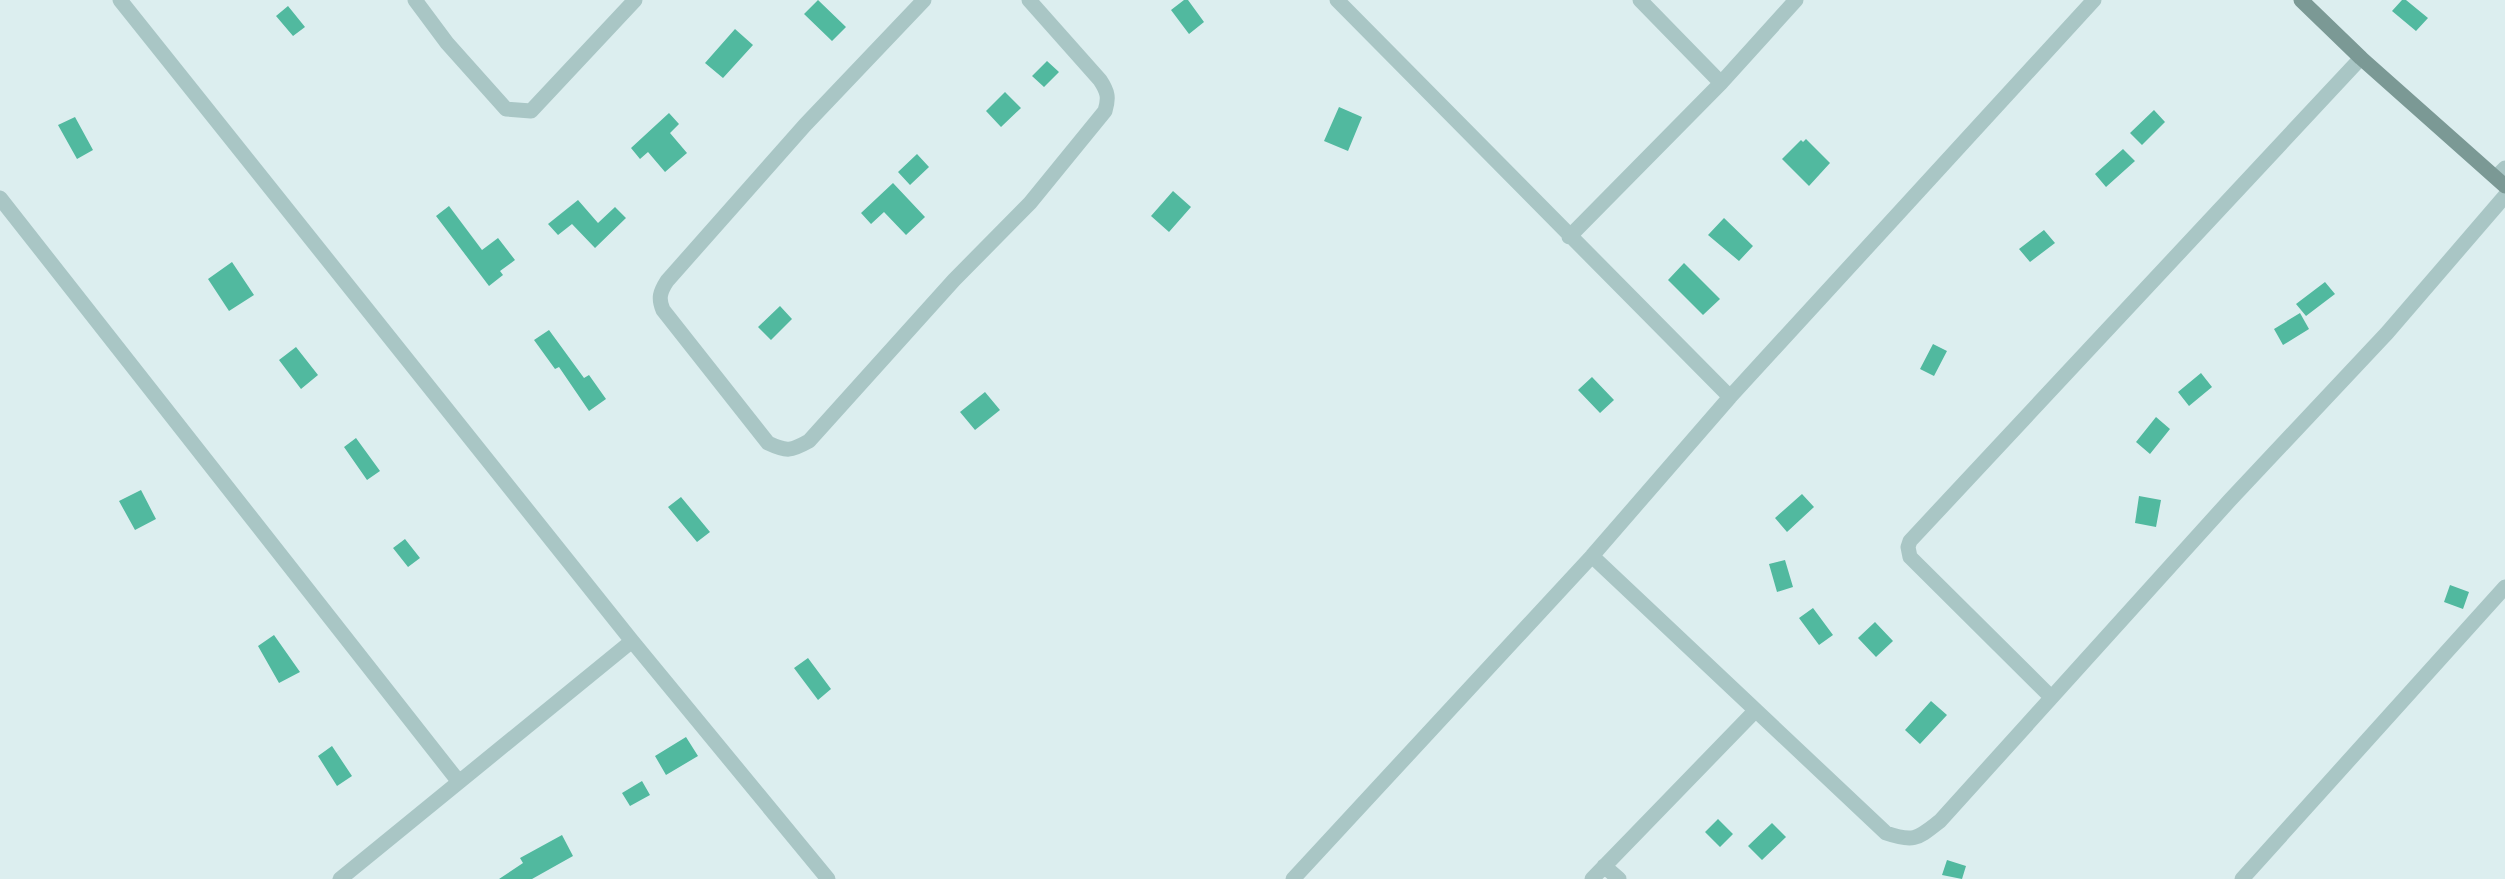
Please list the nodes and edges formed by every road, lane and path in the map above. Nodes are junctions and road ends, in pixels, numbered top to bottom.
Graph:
1 (120, 0) edge
2 (415, 0) edge
3 (635, 0) edge
4 (924, 0) edge
5 (1029, 0) edge
6 (1337, 0) edge
7 (1640, 0) edge
8 (1796, 0) edge
9 (2094, 0) edge
10 (2301, 0) edge
11 (2361, 58) junction
12 (1721, 83) junction
13 (2502, 177) edge
14 (2505, 196) edge
15 (0, 198) edge
16 (1569, 237) junction
17 (1730, 397) junction
18 (1592, 556) junction
19 (2505, 587) edge
20 (632, 641) junction
21 (2051, 696) junction
22 (1755, 711) junction
23 (459, 782) junction
24 (1604, 866) junction
25 (340, 879) edge
26 (828, 879) edge
27 (1292, 879) edge
28 (1592, 879) edge
29 (1619, 879) edge
30 (2242, 879) edge

1 - 20 street
2 - 3 street
4 - 5 street
6 - 16 street
7 - 12 street
8 - 12 street
9 - 17 street
10 - 11 street
11 - 13 street
11 - 21 street
12 - 16 street
14 - 21 street
15 - 23 street
16 - 17 street
17 - 18 street
18 - 22 street
18 - 27 street
19 - 30 street
20 - 23 street
20 - 26 street
21 - 22 street
22 - 24 street
23 - 25 street
24 - 28 street
24 - 29 street

